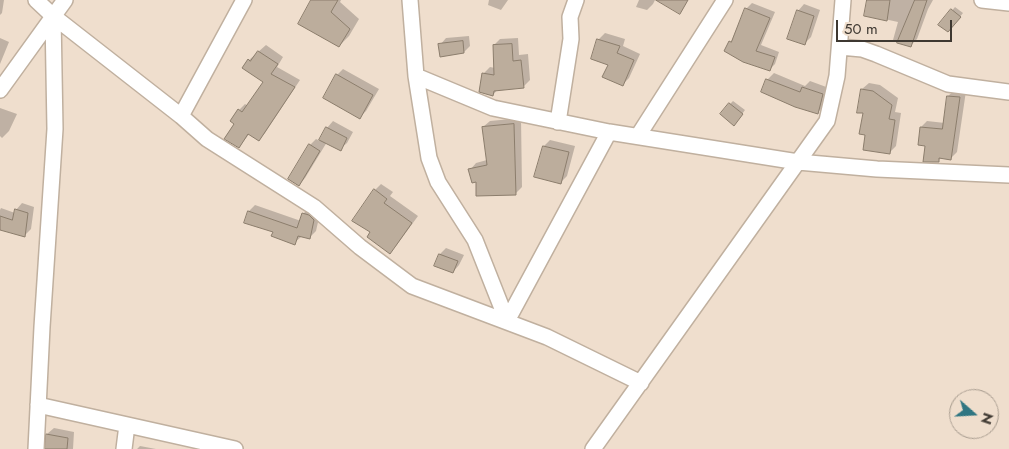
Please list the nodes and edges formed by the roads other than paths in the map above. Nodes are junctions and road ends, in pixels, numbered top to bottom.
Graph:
1 (36, 0) edge
2 (65, 0) edge
3 (244, 0) edge
4 (410, 0) edge
5 (576, 0) edge
6 (725, 0) edge
7 (844, 0) edge
8 (982, 0) edge
9 (1009, 3) edge
10 (52, 16) junction
11 (840, 47) junction
12 (416, 76) junction
13 (0, 90) edge
14 (1009, 92) edge
15 (181, 116) junction
16 (558, 122) junction
17 (610, 132) junction
18 (638, 136) junction
19 (798, 162) junction
20 (1009, 175) edge
21 (506, 321) junction
22 (641, 383) junction
23 (38, 405) junction
24 (127, 425) junction
25 (36, 449) edge
26 (124, 449) edge
27 (235, 449) edge
28 (593, 449) edge

1 - 10 street
2 - 10 street
3 - 15 street
4 - 12 street
5 - 16 street
6 - 18 street
7 - 11 street
8 - 9 street
10 - 13 street
10 - 15 street
10 - 23 street
11 - 14 street
11 - 19 street
12 - 16 street
12 - 21 street
15 - 21 street
16 - 17 street
17 - 18 street
17 - 21 street
18 - 19 street
19 - 20 street
19 - 22 street
21 - 22 street
22 - 28 street
23 - 24 street
23 - 25 street
24 - 26 street
24 - 27 street

